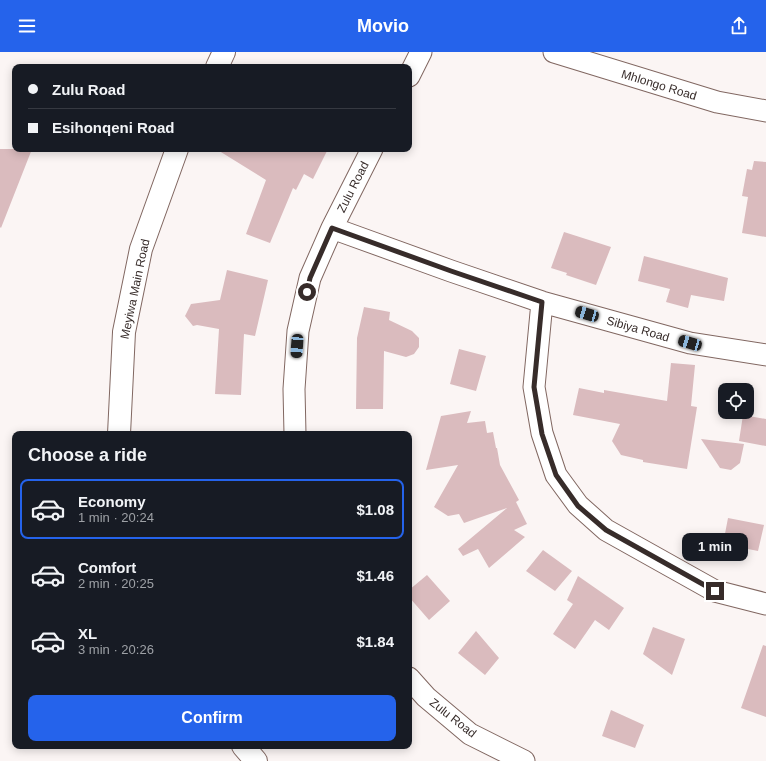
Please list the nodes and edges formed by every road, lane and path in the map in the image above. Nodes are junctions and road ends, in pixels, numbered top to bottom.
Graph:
1 (224, 52) edge
2 (421, 52) edge
3 (554, 52) edge
4 (218, 64) edge
5 (412, 70) edge
6 (766, 111) edge
7 (176, 152) edge
8 (370, 152) edge
9 (332, 228) junction
10 (542, 302) junction
11 (766, 355) edge
12 (119, 431) edge
13 (295, 431) edge
14 (766, 604) edge
15 (412, 681) edge
16 (246, 749) edge
17 (256, 761) edge
18 (524, 761) edge

1 - 4 street
2 - 5 street
3 - 6 street, Mhlongo Road
7 - 12 street, Meyiwa Main Road
8 - 9 street, Zulu Road
9 - 10 street, Sibiya Road
9 - 13 street, Zulu Road
10 - 11 street, Sibiya Road
10 - 14 street
15 - 18 street, Zulu Road
16 - 17 street

